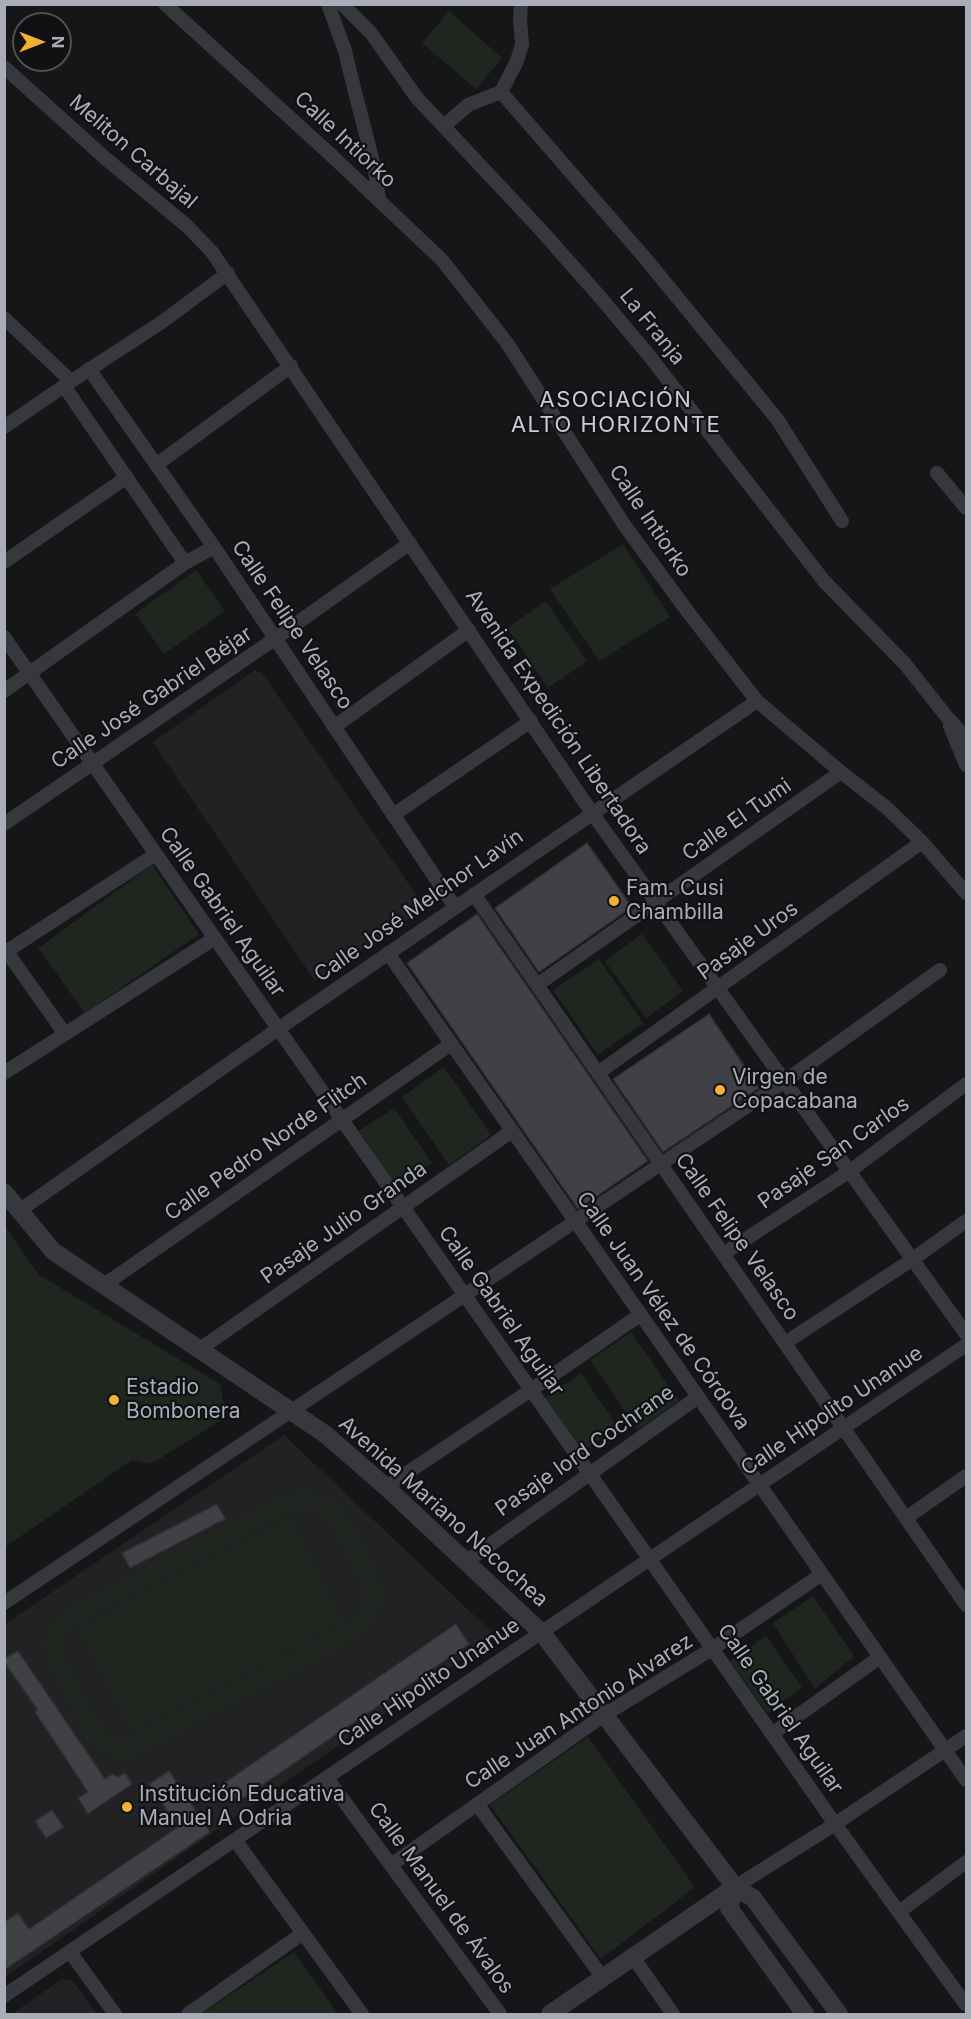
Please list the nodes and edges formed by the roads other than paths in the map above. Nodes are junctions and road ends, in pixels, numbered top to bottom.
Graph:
1 (165, 4) edge
2 (328, 4) edge
3 (342, 4) edge
4 (521, 4) edge
5 (4, 67) edge
6 (501, 92) junction
7 (444, 126) junction
8 (379, 200) junction
9 (228, 273) junction
10 (4, 318) edge
11 (291, 366) junction
12 (89, 369) junction
13 (68, 383) junction
14 (4, 427) edge
15 (156, 465) junction
16 (937, 473) dead end
17 (127, 477) junction
18 (966, 508) edge
19 (842, 521) dead end
20 (410, 543) junction
21 (214, 547) junction
22 (4, 562) edge
23 (185, 564) junction
24 (469, 630) junction
25 (4, 638) edge
26 (276, 638) junction
27 (30, 674) junction
28 (4, 691) edge
29 (757, 701) junction
30 (947, 717) junction
31 (531, 721) junction
32 (334, 727) junction
33 (966, 738) edge
34 (93, 764) junction
35 (966, 765) edge
36 (841, 772) junction
37 (592, 813) junction
38 (393, 814) junction
39 (4, 824) edge
40 (922, 842) junction
41 (156, 854) junction
42 (966, 893) edge
43 (474, 894) junction
44 (656, 901) junction
45 (455, 907) junction
46 (215, 938) junction
47 (6, 953) edge
48 (388, 953) junction
49 (940, 970) dead end
50 (537, 985) junction
51 (718, 988) junction
52 (278, 1029) junction
53 (65, 1034) junction
54 (452, 1044) junction
55 (4, 1073) edge
56 (598, 1073) junction
57 (785, 1081) junction
58 (966, 1084) edge
59 (342, 1120) junction
60 (512, 1131) junction
61 (661, 1164) junction
62 (850, 1172) junction
63 (4, 1191) edge
64 (402, 1206) junction
65 (19, 1211) junction
66 (966, 1221) edge
67 (575, 1222) junction
68 (723, 1254) junction
69 (913, 1259) junction
70 (104, 1285) junction
71 (465, 1296) junction
72 (640, 1315) junction
73 (966, 1334) edge
74 (785, 1343) junction
75 (966, 1345) edge
76 (200, 1350) junction
77 (531, 1390) junction
78 (698, 1397) junction
79 (290, 1410) junction
80 (844, 1428) junction
81 (590, 1474) junction
82 (966, 1476) edge
83 (759, 1485) junction
84 (386, 1487) junction
85 (906, 1518) junction
86 (649, 1560) junction
87 (467, 1561) junction
88 (822, 1574) junction
89 (966, 1602) edge
90 (4, 1603) edge
91 (542, 1633) junction
92 (712, 1649) junction
93 (880, 1657) junction
94 (604, 1715) junction
95 (772, 1734) junction
96 (966, 1736) edge
97 (945, 1751) junction
98 (327, 1778) junction
99 (966, 1780) edge
100 (477, 1804) junction
101 (835, 1824) junction
102 (235, 1840) junction
103 (966, 1862) edge
104 (391, 1864) junction
105 (735, 1887) junction
106 (899, 1912) junction
107 (303, 1933) junction
108 (70, 1952) junction
109 (633, 1958) junction
110 (603, 1978) junction
111 (4, 1996) edge
112 (966, 2003) edge
113 (115, 2014) edge
114 (188, 2014) edge
115 (362, 2014) edge
116 (500, 2014) edge
117 (550, 2014) edge
118 (673, 2014) edge
119 (805, 2014) edge
120 (839, 2014) edge

1 - 8 street, Calle Intiorko
2 - 8 street
3 - 7 street, La Franja
4 - 6 street
5 - 9 street, Meliton Carbajal
6 - 7 street
6 - 19 street
7 - 30 street, La Franja
8 - 29 street, Calle Intiorko
9 - 11 street, Avenida Expedición Libertadora
9 - 12 street
10 - 13 street
11 - 15 street
11 - 20 street, Avenida Expedición Libertadora
12 - 13 street
12 - 15 street, Calle Felipe Velasco
13 - 14 street
13 - 17 street
15 - 21 street, Calle Felipe Velasco
16 - 18 street
17 - 22 street
17 - 23 street
20 - 24 street, Avenida Expedición Libertadora
20 - 26 street, Calle José Gabriel Béjar
21 - 23 street
21 - 26 street, Calle Felipe Velasco
23 - 27 street
24 - 31 street, Avenida Expedición Libertadora
24 - 32 street
25 - 27 street, Calle Gabriel Aguilar
26 - 32 street, Calle Felipe Velasco
26 - 34 street, Calle José Gabriel Béjar
27 - 28 street
27 - 34 street, Calle Gabriel Aguilar
29 - 36 street, Calle Intiorko
29 - 37 street, Calle José Melchor Lavín
30 - 33 street, La Franja
30 - 35 street
31 - 37 street, Avenida Expedición Libertadora
31 - 38 street
32 - 38 street, Calle Felipe Velasco
34 - 39 street, Calle José Gabriel Béjar
34 - 41 street, Calle Gabriel Aguilar
36 - 40 street, Calle Intiorko
36 - 44 street, Calle El Tumi
37 - 43 street, Calle José Melchor Lavín
37 - 44 street, Avenida Expedición Libertadora
38 - 45 street, Calle Felipe Velasco
40 - 42 street, Calle Intiorko
40 - 51 street, Pasaje Uros
41 - 46 street, Calle Gabriel Aguilar
41 - 47 street
43 - 45 street, Calle José Melchor Lavín
43 - 50 street, Calle Felipe Velasco
44 - 50 street, Calle El Tumi
44 - 51 street, Avenida Expedición Libertadora
45 - 48 street, Calle José Melchor Lavín
46 - 52 street, Calle Gabriel Aguilar
46 - 53 street
47 - 53 street
48 - 52 street, Calle José Melchor Lavín
48 - 54 street, Calle Juan Vélez de Córdova
49 - 57 street
50 - 56 street, Calle Felipe Velasco
51 - 56 street, Pasaje Uros
51 - 57 street, Avenida Expedición Libertadora
52 - 59 street, Calle Gabriel Aguilar
52 - 65 street, Calle José Melchor Lavín
53 - 55 street
54 - 59 street, Calle Pedro Norde Flitch
54 - 60 street, Calle Juan Vélez de Córdova
56 - 61 street, Calle Felipe Velasco
57 - 61 street
57 - 62 street, Avenida Expedición Libertadora
58 - 62 street, Pasaje San Carlos
59 - 64 street, Calle Gabriel Aguilar
59 - 70 street, Calle Pedro Norde Flitch
60 - 64 street, Pasaje Julio Granda
60 - 67 street, Calle Juan Vélez de Córdova
61 - 67 street
61 - 68 street, Calle Felipe Velasco
62 - 68 street, Pasaje San Carlos
62 - 69 street, Avenida Expedición Libertadora
63 - 65 street, Avenida Mariano Necochea
64 - 71 street, Calle Gabriel Aguilar
64 - 76 street, Pasaje Julio Granda
65 - 70 street, Avenida Mariano Necochea
66 - 69 street
67 - 71 street
67 - 72 street, Calle Juan Vélez de Córdova
68 - 74 street, Calle Felipe Velasco
69 - 73 street, Avenida Expedición Libertadora
69 - 74 street
70 - 76 street, Avenida Mariano Necochea
71 - 77 street, Calle Gabriel Aguilar
71 - 79 street
72 - 77 street
72 - 78 street, Calle Juan Vélez de Córdova
74 - 80 street, Calle Felipe Velasco
75 - 80 street, Calle Hipolito Unanue
76 - 79 street, Avenida Mariano Necochea
77 - 81 street, Calle Gabriel Aguilar
77 - 84 street
78 - 81 street, Pasaje lord Cochrane
78 - 83 street, Calle Juan Vélez de Córdova
79 - 84 street, Avenida Mariano Necochea
79 - 90 street
80 - 83 street, Calle Hipolito Unanue
80 - 85 street, Calle Felipe Velasco
81 - 86 street, Calle Gabriel Aguilar
81 - 87 street, Pasaje lord Cochrane
82 - 85 street
83 - 86 street, Calle Hipolito Unanue
83 - 88 street, Calle Juan Vélez de Córdova
84 - 87 street, Avenida Mariano Necochea
85 - 89 street, Calle Felipe Velasco
86 - 91 street, Calle Hipolito Unanue
86 - 92 street, Calle Gabriel Aguilar
87 - 91 street, Avenida Mariano Necochea
88 - 92 street, Calle Juan Antonio Alvarez
88 - 93 street, Calle Juan Vélez de Córdova
91 - 94 street, Avenida Mariano Necochea
91 - 98 street, Calle Hipolito Unanue
92 - 94 street, Calle Juan Antonio Alvarez
92 - 95 street, Calle Gabriel Aguilar
93 - 95 street
93 - 97 street, Calle Juan Vélez de Córdova
94 - 100 street, Calle Juan Antonio Alvarez
94 - 105 street, Avenida Mariano Necochea
95 - 101 street, Calle Gabriel Aguilar
96 - 97 street
97 - 99 street, Calle Juan Vélez de Córdova
97 - 101 street
98 - 102 street, Calle Hipolito Unanue
98 - 104 street, Calle Manuel de Ávalos
100 - 104 street, Calle Juan Antonio Alvarez
100 - 110 street
101 - 105 street
101 - 106 street, Calle Gabriel Aguilar
102 - 107 street
102 - 108 street, Calle Hipolito Unanue
103 - 106 street
104 - 116 street, Calle Manuel de Ávalos
105 - 109 street
105 - 119 street
105 - 120 street, Avenida Mariano Necochea
106 - 112 street, Calle Gabriel Aguilar
107 - 114 street
107 - 115 street
108 - 111 street, Calle Hipolito Unanue
108 - 113 street
109 - 110 street
109 - 118 street
110 - 117 street

